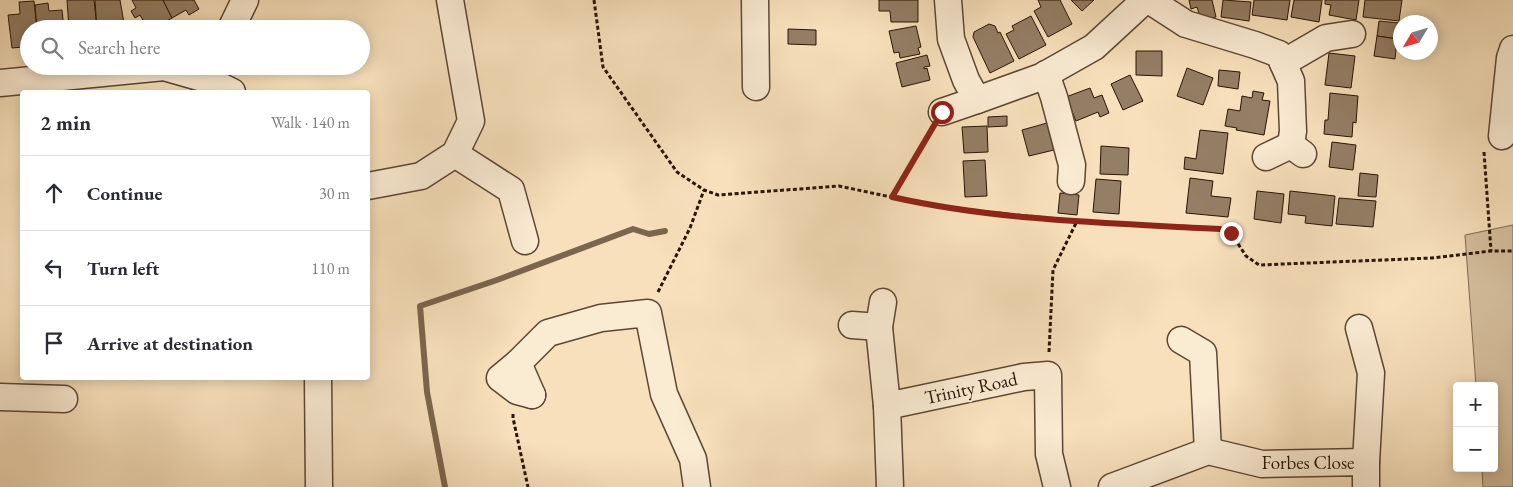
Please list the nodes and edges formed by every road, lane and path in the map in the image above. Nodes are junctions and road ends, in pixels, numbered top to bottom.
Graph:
1 (246, 0) edge
2 (450, 0) edge
3 (594, 0) edge
4 (755, 0) edge
5 (948, 0) edge
6 (1147, 0) edge
7 (236, 20) edge
8 (1352, 34) dead end
9 (1513, 49) edge
10 (1283, 63) junction
11 (1046, 74) junction
12 (77, 75) edge
13 (213, 75) edge
14 (0, 83) edge
15 (756, 87) dead end
16 (230, 90) edge
17 (977, 100) junction
18 (942, 112) joint
19 (1499, 136) edge
20 (455, 154) junction
21 (1266, 157) dead end
22 (1071, 181) dead end
23 (370, 186) edge
24 (704, 190) junction
25 (892, 197) junction
26 (1077, 221) junction
27 (525, 241) dead end
28 (1491, 251) junction
29 (1513, 251) edge
30 (883, 302) dead end
31 (648, 313) junction
32 (852, 325) dead end
33 (879, 327) junction
34 (1360, 328) dead end
35 (1181, 340) dead end
36 (1048, 375) junction
37 (318, 380) edge
38 (525, 393) joint
39 (0, 397) edge
40 (64, 399) dead end
41 (887, 406) junction
42 (1208, 451) junction
43 (1366, 474) edge
44 (319, 487) edge
45 (528, 487) edge
46 (697, 487) edge
47 (890, 487) edge
48 (1057, 487) edge
49 (1112, 487) edge

1 - 7 street
2 - 20 street
3 - 24 path
4 - 15 street
5 - 17 street
6 - 10 street
6 - 11 street
8 - 10 street
9 - 19 street
10 - 21 street
11 - 17 street
11 - 22 street
12 - 14 street
13 - 16 street
17 - 18 street
18 - 25 path
19 - 28 path
20 - 23 street
20 - 27 street
24 - 25 path
24 - 31 path
25 - 26 path
26 - 28 path
26 - 36 path
28 - 29 path
30 - 33 street
31 - 38 street
31 - 46 street
32 - 33 street
33 - 41 street
34 - 43 street
35 - 42 street
36 - 41 street, Trinity Road
36 - 48 street
37 - 44 street
38 - 45 path
39 - 40 street
41 - 47 street
42 - 43 street, Forbes Close
42 - 49 street

